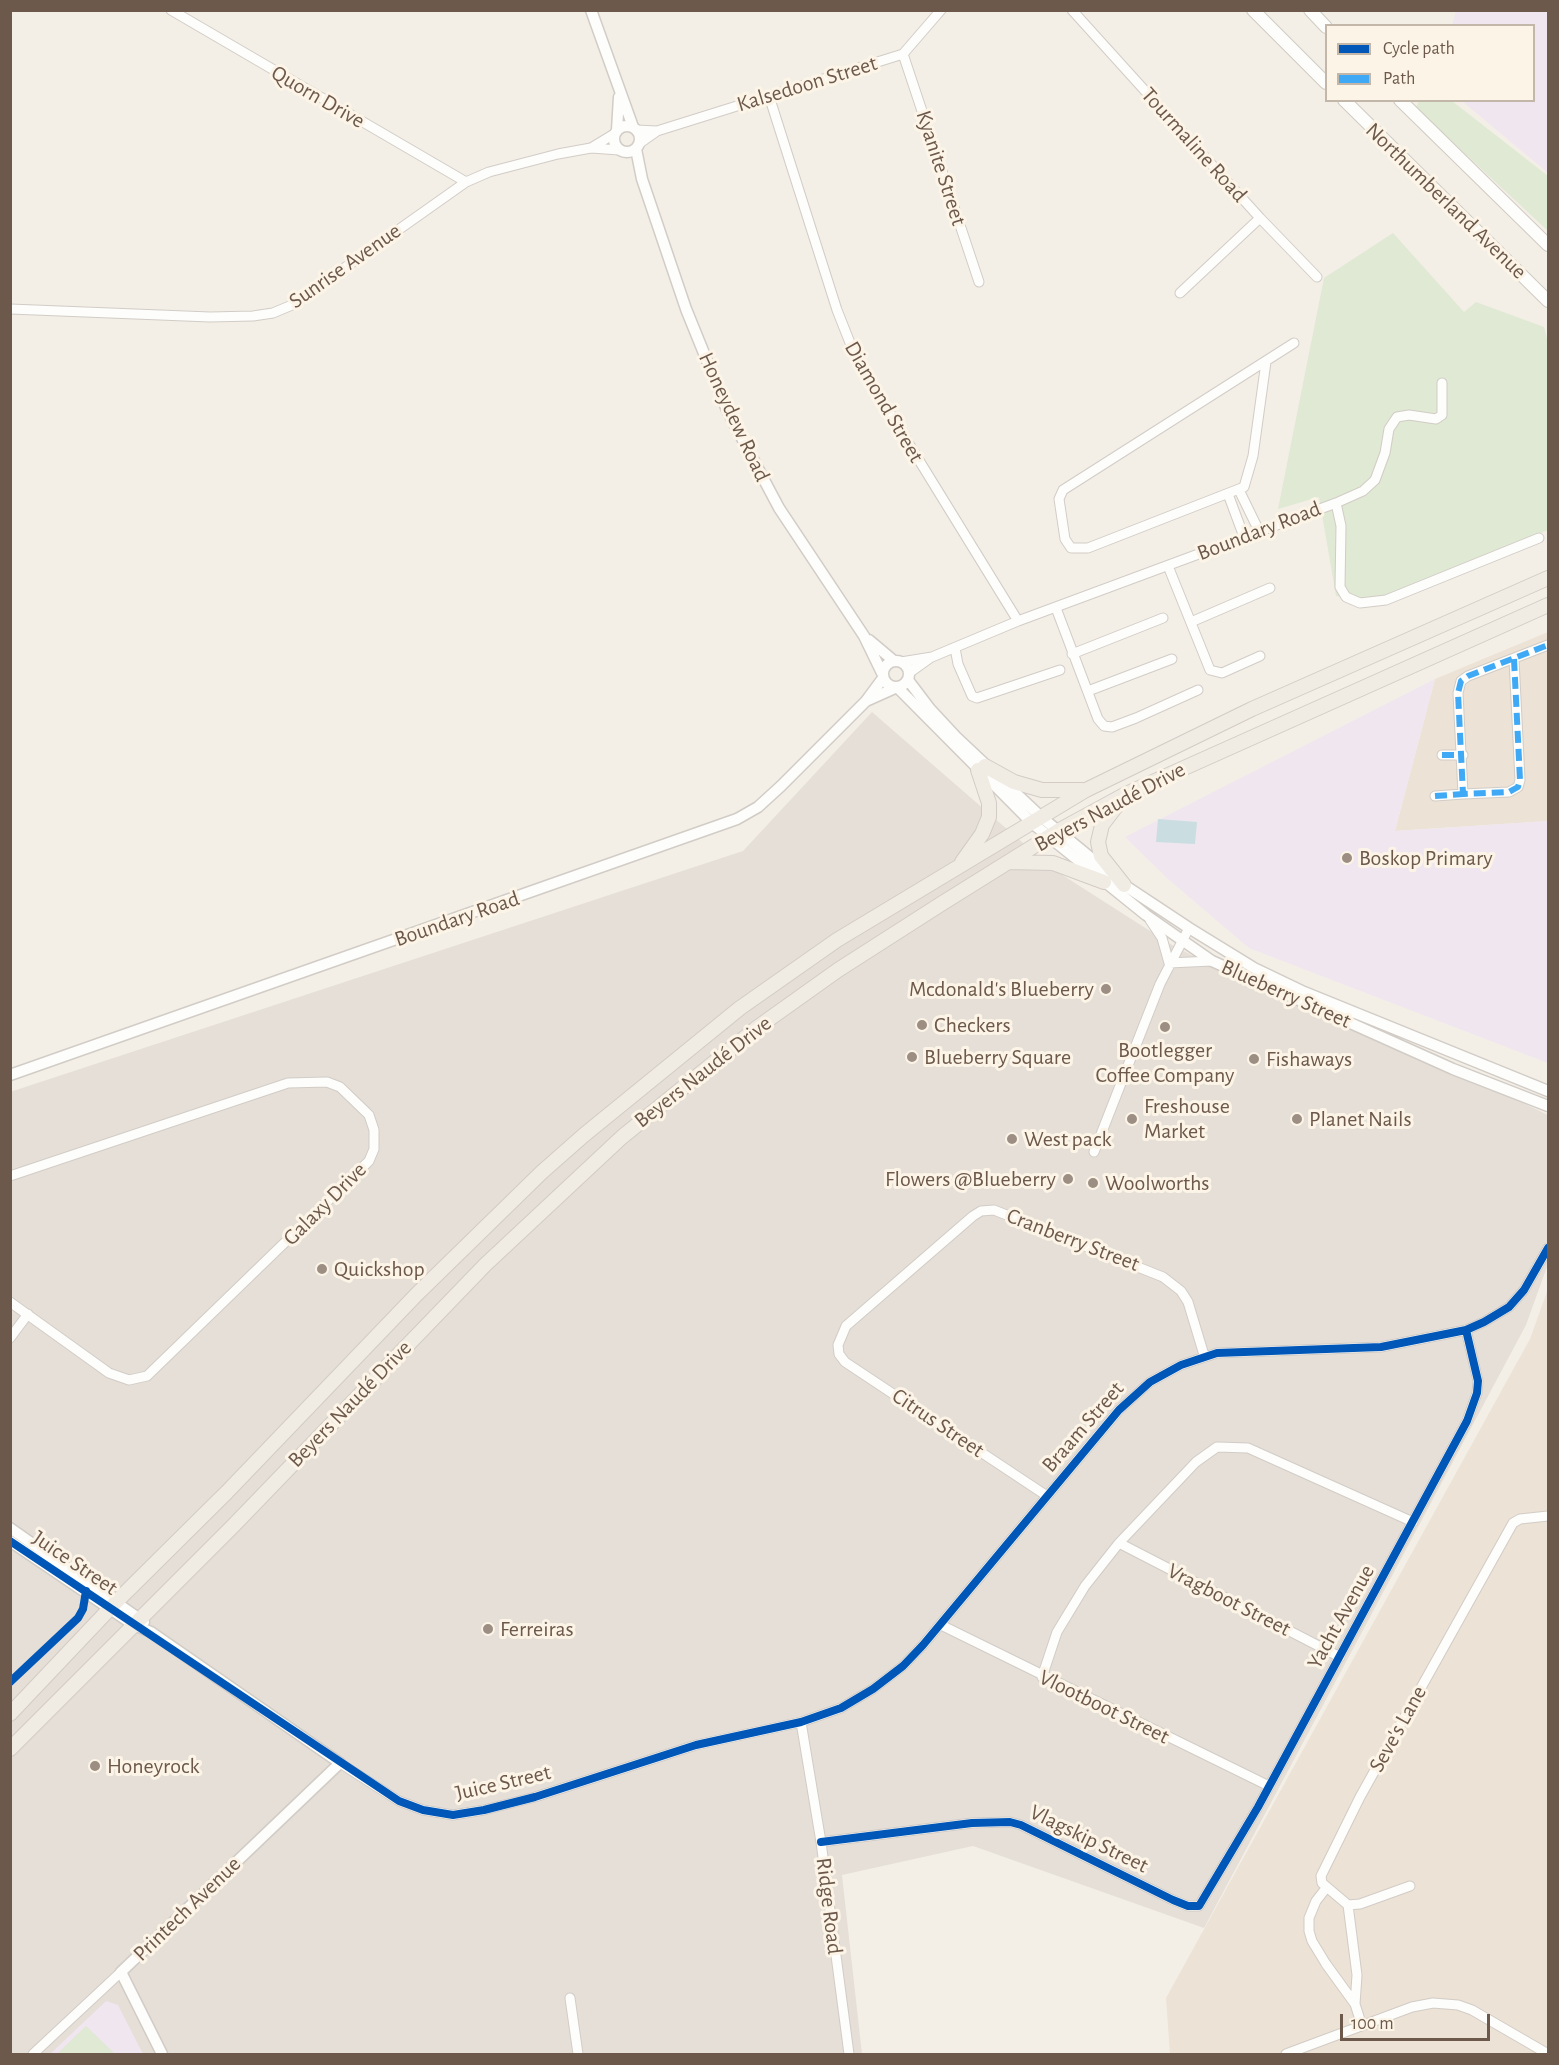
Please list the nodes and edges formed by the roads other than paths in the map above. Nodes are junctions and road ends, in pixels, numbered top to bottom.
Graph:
1 (171, 10) edge
2 (591, 10) edge
3 (941, 10) edge
4 (1072, 10) edge
5 (1253, 10) edge
6 (1310, 10) edge
7 (1325, 26) edge
8 (903, 54) junction
9 (1325, 82) edge
10 (620, 94) junction
11 (769, 96) junction
12 (1346, 102) edge
13 (1402, 102) edge
14 (635, 129) junction
15 (657, 131) junction
16 (616, 132) junction
17 (638, 146) junction
18 (591, 148) junction
19 (621, 151) junction
20 (642, 179) junction
21 (466, 182) junction
22 (1260, 218) junction
23 (1548, 245) edge
24 (1317, 277) dead end
25 (979, 282) dead end
26 (1180, 293) dead end
27 (1548, 301) edge
28 (10, 309) edge
29 (1294, 343) dead end
30 (1266, 362) junction
31 (1442, 383) dead end
32 (1239, 490) junction
33 (1228, 495) junction
34 (1336, 502) junction
35 (1259, 531) junction
36 (1244, 537) junction
37 (1539, 538) dead end
38 (1168, 566) junction
39 (1548, 578) edge
40 (1270, 588) dead end
41 (1548, 605) edge
42 (1056, 608) junction
43 (1162, 618) dead end
44 (1018, 621) junction
45 (1191, 622) junction
46 (864, 636) junction
47 (1548, 645) edge
48 (955, 648) junction
49 (1072, 654) junction
50 (1260, 656) dead end
51 (932, 657) junction
52 (1172, 659) dead end
53 (1514, 659) junction
54 (898, 661) junction
55 (1060, 670) dead end
56 (883, 675) junction
57 (909, 676) junction
58 (896, 688) junction
59 (1198, 690) dead end
60 (1088, 691) junction
61 (866, 700) junction
62 (1442, 755) dead end
63 (1462, 755) junction
64 (981, 768) junction
65 (1086, 790) junction
66 (1126, 794) junction
67 (1463, 794) junction
68 (1435, 796) dead end
69 (1036, 820) junction
70 (1054, 834) junction
71 (1007, 862) junction
72 (959, 866) junction
73 (1104, 882) junction
74 (1124, 885) junction
75 (1146, 915) junction
76 (1189, 928) junction
77 (1182, 940) junction
78 (1212, 961) junction
79 (1169, 963) junction
80 (10, 1075) edge
81 (1548, 1091) edge
82 (1548, 1106) edge
83 (1094, 1152) dead end
84 (10, 1176) edge
85 (1548, 1248) edge
86 (12, 1307) edge
87 (28, 1314) junction
88 (1466, 1330) junction
89 (10, 1338) edge
90 (838, 1345) joint
91 (1204, 1355) junction
92 (1047, 1496) junction
93 (1548, 1516) edge
94 (1413, 1522) junction
95 (10, 1528) edge
96 (10, 1541) edge
97 (1119, 1543) junction
98 (113, 1605) junction
99 (138, 1622) junction
100 (941, 1625) junction
101 (1340, 1657) junction
102 (1042, 1677) junction
103 (10, 1714) edge
104 (801, 1722) junction
105 (10, 1749) edge
106 (340, 1763) junction
107 (1269, 1786) junction
108 (821, 1842) junction
109 (1410, 1886) dead end
110 (1327, 1887) junction
111 (1348, 1905) junction
112 (1194, 1907) joint
113 (121, 1972) junction
114 (570, 1998) dead end
115 (1355, 2004) junction
116 (1362, 2026) junction
117 (33, 2055) edge
118 (162, 2055) edge
119 (578, 2055) edge
120 (849, 2055) edge
121 (1286, 2055) edge
122 (1548, 2055) edge

1 - 21 street, Quorn Drive
2 - 10 street
3 - 8 street, Kalsedoon Street
4 - 22 street, Tourmaline Road
5 - 9 main road
6 - 7 main road
8 - 11 street, Kalsedoon Street
8 - 25 street, Kyanite Street
10 - 14 street
10 - 16 street
11 - 15 street, Kalsedoon Street
11 - 44 street, Diamond Street
12 - 27 main road, Northumberland Avenue
13 - 23 main road, Northumberland Avenue
14 - 15 street, Kalsedoon Street
14 - 16 street
14 - 17 street
15 - 17 street, Kalsedoon Street
16 - 18 street, Sunrise Avenue
16 - 19 street
17 - 19 street
17 - 20 street, Honeydew Road
18 - 19 street, Sunrise Avenue
18 - 21 street, Sunrise Avenue
19 - 20 street, Honeydew Road
20 - 46 street, Honeydew Road
21 - 28 street, Sunrise Avenue
22 - 24 street, Tourmaline Road
22 - 26 street
29 - 30 street
30 - 32 street
30 - 33 street
31 - 34 street
32 - 33 street
32 - 35 street
33 - 36 street
34 - 35 street, Boundary Road
34 - 37 street, Boundary Road
35 - 36 street, Boundary Road
36 - 38 street, Boundary Road
38 - 42 street, Boundary Road
38 - 45 street
39 - 65 main road, Beyers Naudé Drive
40 - 45 street
41 - 66 main road, Beyers Naudé Drive
42 - 44 street, Boundary Road
42 - 49 street
43 - 49 street
44 - 48 street, Boundary Road
45 - 50 street
46 - 54 street, Honeydew Road
46 - 56 street, Honeydew Road
47 - 53 street
48 - 51 street, Boundary Road
48 - 55 street
49 - 60 street
51 - 54 street, Boundary Road
51 - 57 street, Boundary Road
52 - 60 street
53 - 63 street
53 - 67 street
54 - 56 street
54 - 57 street
56 - 58 street
56 - 61 street, Boundary Road
57 - 58 street
57 - 64 street
58 - 61 street, Boundary Road
58 - 64 street
59 - 60 street
61 - 80 street, Boundary Road
62 - 63 street
63 - 67 street
64 - 65 main road
64 - 69 street
64 - 72 main road
65 - 69 main road, Beyers Naudé Drive
66 - 70 main road, Beyers Naudé Drive
66 - 74 main road
67 - 68 street
69 - 70 street
69 - 72 main road, Beyers Naudé Drive
70 - 71 main road, Beyers Naudé Drive
70 - 73 street, Blueberry Street
70 - 74 street, Blueberry Street
71 - 73 main road
71 - 99 main road, Beyers Naudé Drive
72 - 98 main road, Beyers Naudé Drive
73 - 75 street, Blueberry Street
74 - 76 street, Blueberry Street
75 - 77 street, Blueberry Street
75 - 79 street
76 - 77 street
76 - 81 street, Blueberry Street
77 - 78 street, Blueberry Street
77 - 79 street
78 - 79 street
78 - 82 street, Blueberry Street
79 - 83 street
84 - 87 street, Galaxy Drive
85 - 88 street, Braam Street
86 - 87 street, Galaxy Drive
87 - 89 street
88 - 91 street, Braam Street
88 - 94 street, Yacht Avenue
90 - 91 street, Cranberry Street
90 - 92 street, Citrus Street
91 - 92 street, Braam Street
92 - 100 street, Braam Street
93 - 110 street, Seve's Lane
94 - 97 street
94 - 101 street, Yacht Avenue
95 - 98 street, Juice Street
96 - 98 street, Juice Street
97 - 101 street, Vragboot Street
97 - 102 street
98 - 99 street, Juice Street
98 - 103 main road, Beyers Naudé Drive
99 - 105 main road, Beyers Naudé Drive
99 - 106 street, Juice Street
100 - 102 street, Vlootboot Street
100 - 104 street, Braam Street
101 - 107 street, Yacht Avenue
102 - 107 street, Vlootboot Street
104 - 106 street, Juice Street
104 - 108 street, Ridge Road
106 - 113 street, Printech Avenue
107 - 112 street, Yacht Avenue
108 - 112 street, Vlagskip Street
108 - 120 street, Ridge Road
109 - 111 street
110 - 111 street
110 - 115 street
111 - 115 street
113 - 117 street, Printech Avenue
113 - 118 street
114 - 119 street
115 - 116 street
116 - 121 street
116 - 122 street

